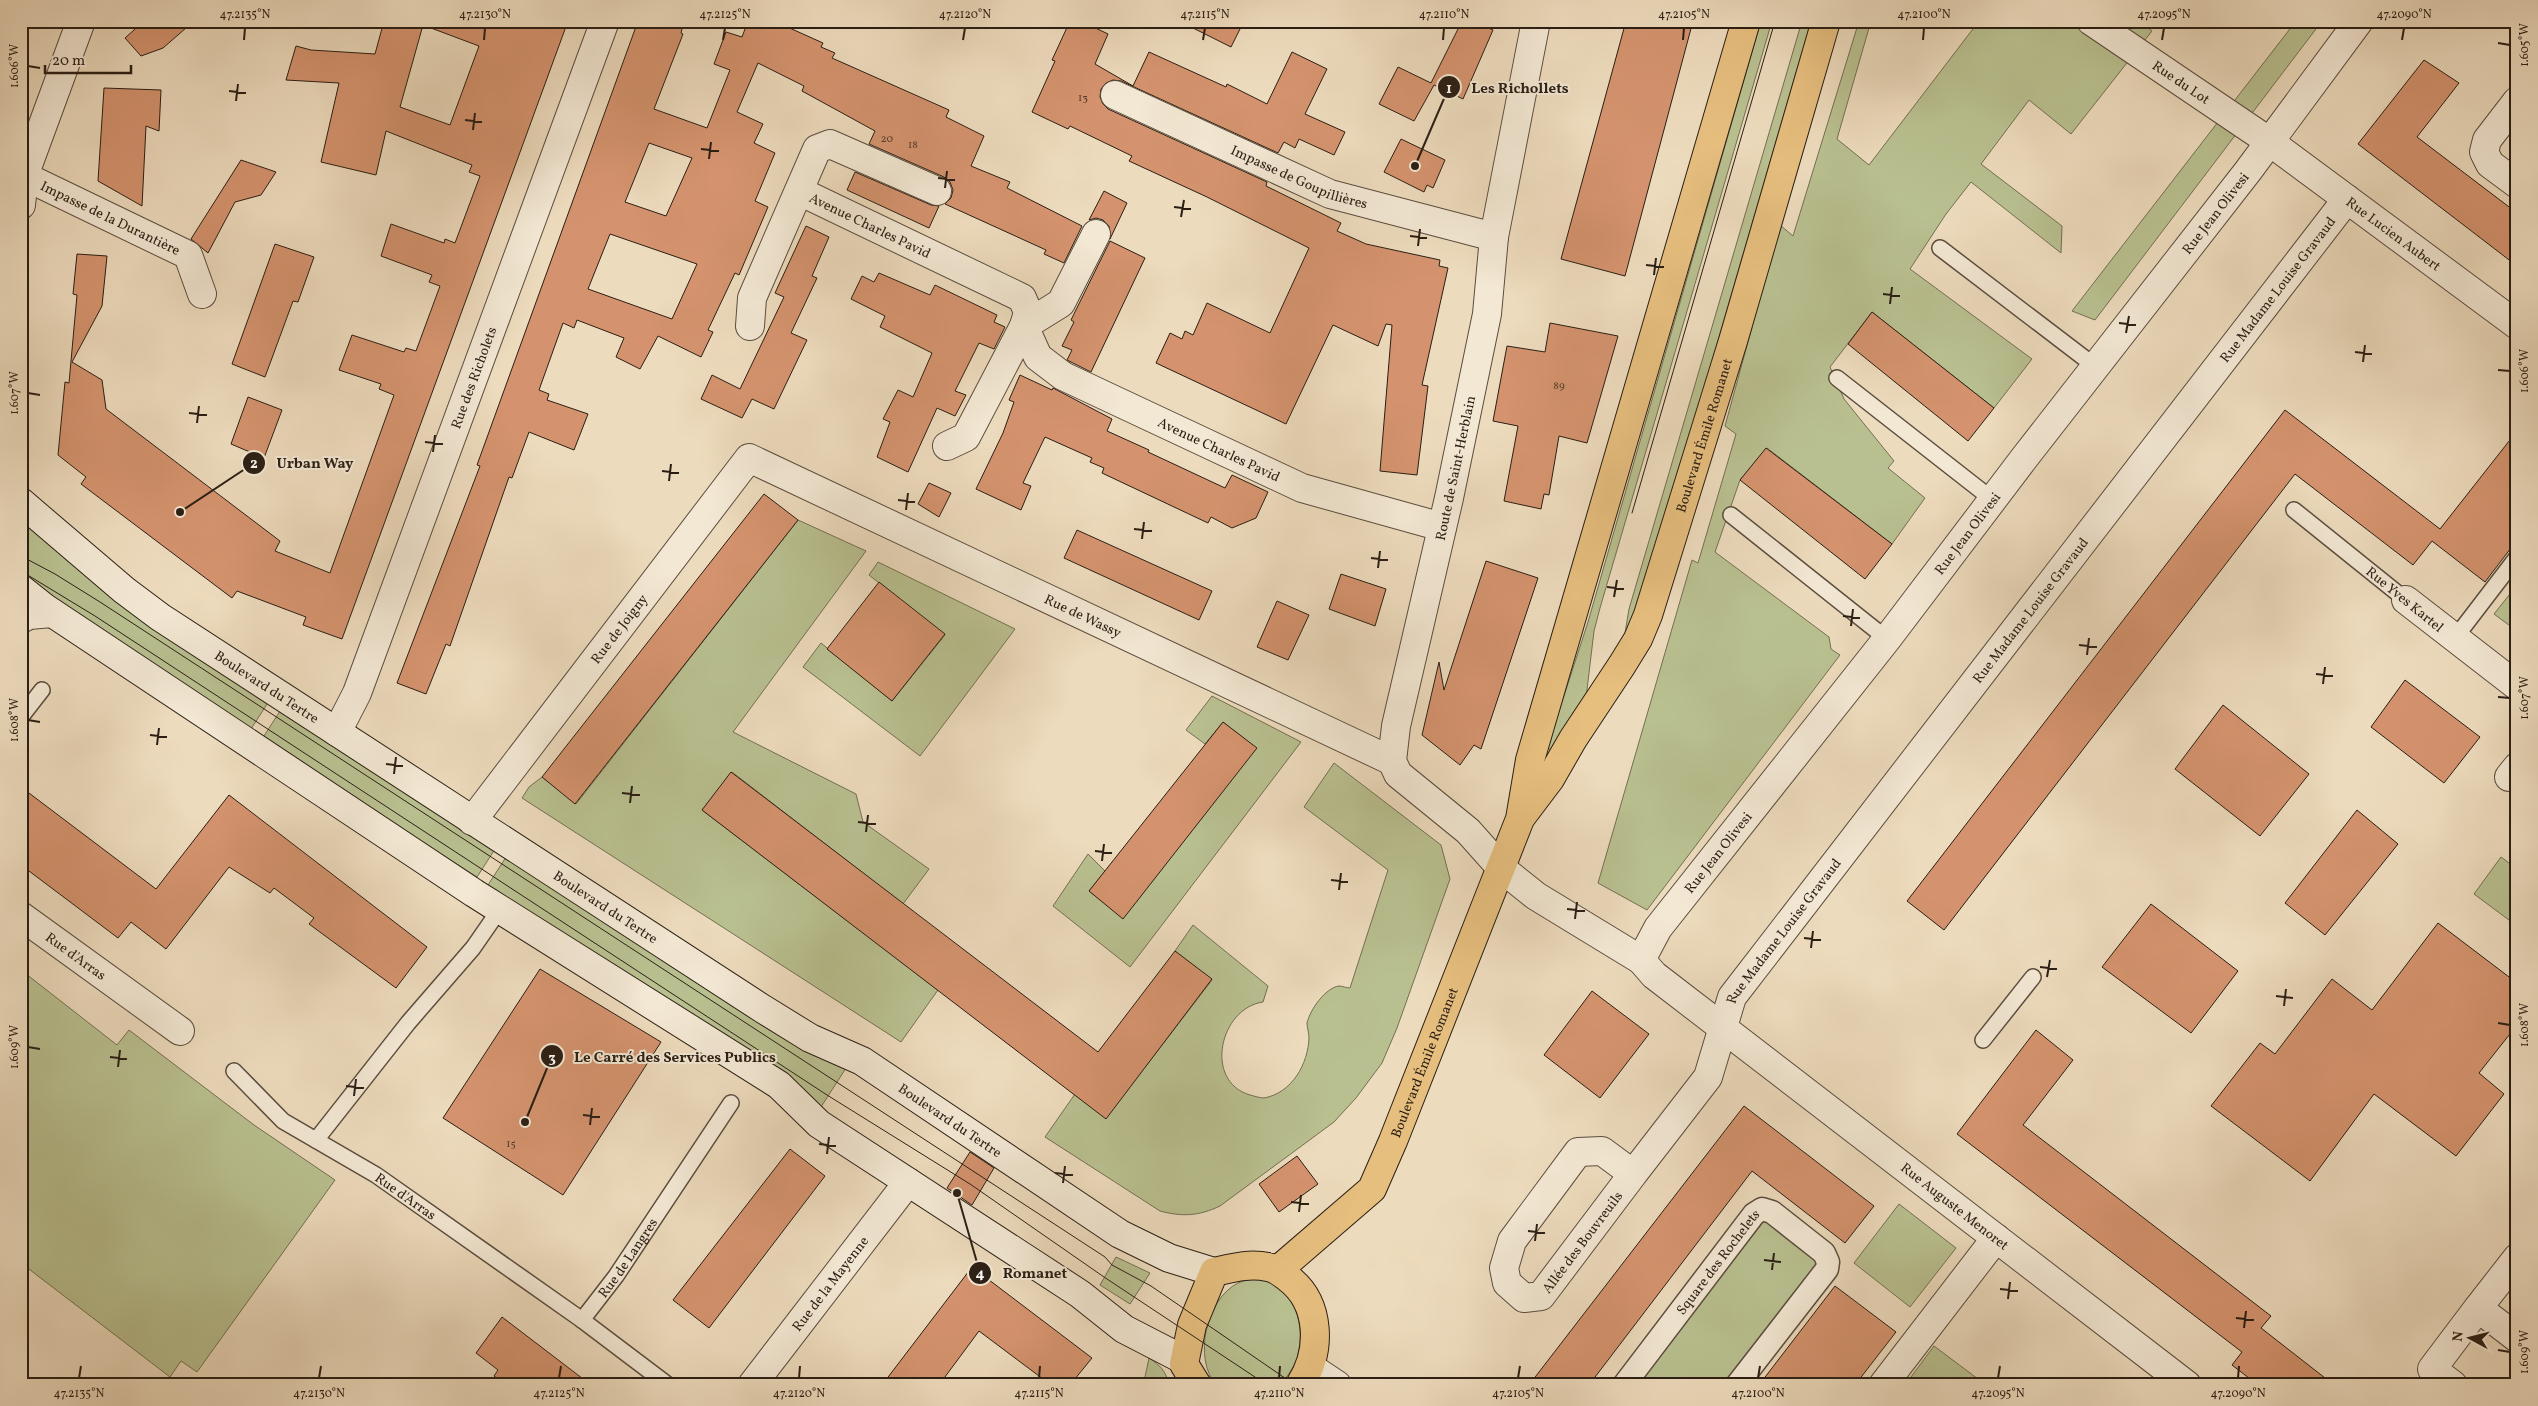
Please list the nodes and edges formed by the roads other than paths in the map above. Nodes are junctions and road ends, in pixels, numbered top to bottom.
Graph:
1 (81, 21) edge
2 (605, 21) edge
3 (1536, 21) edge
4 (1746, 21) edge
5 (1826, 21) edge
6 (2091, 21) edge
7 (2359, 21) edge
8 (1115, 95) dead end
9 (2517, 101) edge
10 (2270, 142) junction
11 (23, 177) edge
12 (2517, 184) edge
13 (799, 191) junction
14 (937, 191) dead end
15 (2347, 199) junction
16 (21, 205) edge
17 (1096, 234) dead end
18 (1494, 237) junction
19 (1940, 248) dead end
20 (202, 294) dead end
21 (750, 326) dead end
22 (1024, 326) junction
23 (2517, 326) edge
24 (2096, 367) junction
25 (1837, 378) dead end
26 (947, 446) dead end
27 (775, 469) joint
28 (1993, 500) junction
29 (21, 502) edge
30 (2294, 510) dead end
31 (1731, 515) dead end
32 (1442, 527) junction
33 (2517, 557) edge
34 (21, 589) edge
35 (2406, 600) joint
36 (52, 613) junction
37 (21, 619) edge
38 (2455, 638) junction
39 (1888, 639) junction
40 (2517, 686) edge
41 (42, 690) dead end
42 (21, 717) edge
43 (337, 732) junction
44 (1392, 761) junction
45 (1520, 819) junction
46 (472, 820) junction
47 (1500, 868) junction
48 (500, 909) junction
49 (21, 916) edge
50 (1641, 960) junction
51 (2033, 978) dead end
52 (1723, 1028) junction
53 (180, 1031) dead end
54 (1983, 1040) dead end
55 (234, 1071) dead end
56 (731, 1103) dead end
57 (316, 1140) junction
58 (1633, 1174) junction
59 (908, 1182) junction
60 (1996, 1238) junction
61 (2517, 1258) edge
62 (1278, 1270) junction
63 (1214, 1272) junction
64 (2478, 1308) junction
65 (582, 1320) junction
66 (2517, 1338) edge
67 (1184, 1360) junction
68 (1305, 1376) edge
69 (1740, 1384) edge
70 (668, 1385) edge
71 (752, 1385) edge
72 (1197, 1385) edge
73 (1337, 1385) edge
74 (1624, 1385) edge
75 (1883, 1385) edge
76 (2187, 1385) edge
77 (2453, 1385) edge

1 - 11 street
2 - 43 street, Rue des Richolets
3 - 18 street, Route de Saint-Herblain
4 - 45 main road, Boulevard Émile Romanet
5 - 45 main road, Boulevard Émile Romanet
6 - 10 street, Rue du Lot
7 - 10 street, Rue Jean Olivesi
8 - 18 street, Impasse de Goupillières
9 - 12 street
10 - 15 street, Rue Lucien Aubert
10 - 24 street, Rue Jean Olivesi
11 - 16 street
11 - 20 street, Impasse de la Durantière
13 - 14 street, Avenue Charles Pavid
13 - 21 street, Avenue Charles Pavid
13 - 22 street, Avenue Charles Pavid
15 - 23 street, Rue Lucien Aubert
15 - 52 street, Rue Madame Louise Gravaud
17 - 22 street
18 - 32 street, Route de Saint-Herblain
19 - 24 lane
22 - 26 street, Avenue Charles Pavid
22 - 32 street, Avenue Charles Pavid
24 - 28 street, Rue Jean Olivesi
25 - 28 lane
27 - 44 street, Rue de Wassy
27 - 46 street, Rue de Joigny
28 - 39 street, Rue Jean Olivesi
29 - 43 street, Boulevard du Tertre
30 - 35 lane, Rue Yves Kartel
31 - 39 lane
32 - 44 street, Route de Saint-Herblain
33 - 38 lane
34 - 36 street
35 - 38 street, Rue Yves Kartel
36 - 37 street
36 - 48 street
38 - 40 street, Rue Yves Kartel
39 - 50 street, Rue Jean Olivesi
41 - 42 lane
43 - 46 street, Boulevard du Tertre
44 - 47 street
45 - 47 main road, Boulevard Émile Romanet
46 - 63 street, Boulevard du Tertre
47 - 50 street
47 - 62 main road, Boulevard Émile Romanet
48 - 57 lane
48 - 59 street
49 - 53 street, Rue d'Arras
50 - 52 street
51 - 54 lane
52 - 58 street, Allée des Bouvreuils
52 - 60 street, Rue Auguste Menoret
55 - 57 lane, Rue d'Arras
56 - 65 lane, Rue de Langres
57 - 65 lane, Rue d'Arras
58 - 58 street, Allée des Bouvreuils
59 - 67 street
59 - 71 street, Rue de la Mayenne
60 - 75 street
60 - 76 street, Rue Auguste Menoret
61 - 64 street
62 - 63 main road
62 - 68 main road
63 - 67 main road
64 - 66 street
64 - 77 street
65 - 70 lane
67 - 72 main road
68 - 73 street
69 - 74 street, Square des Rochelets

